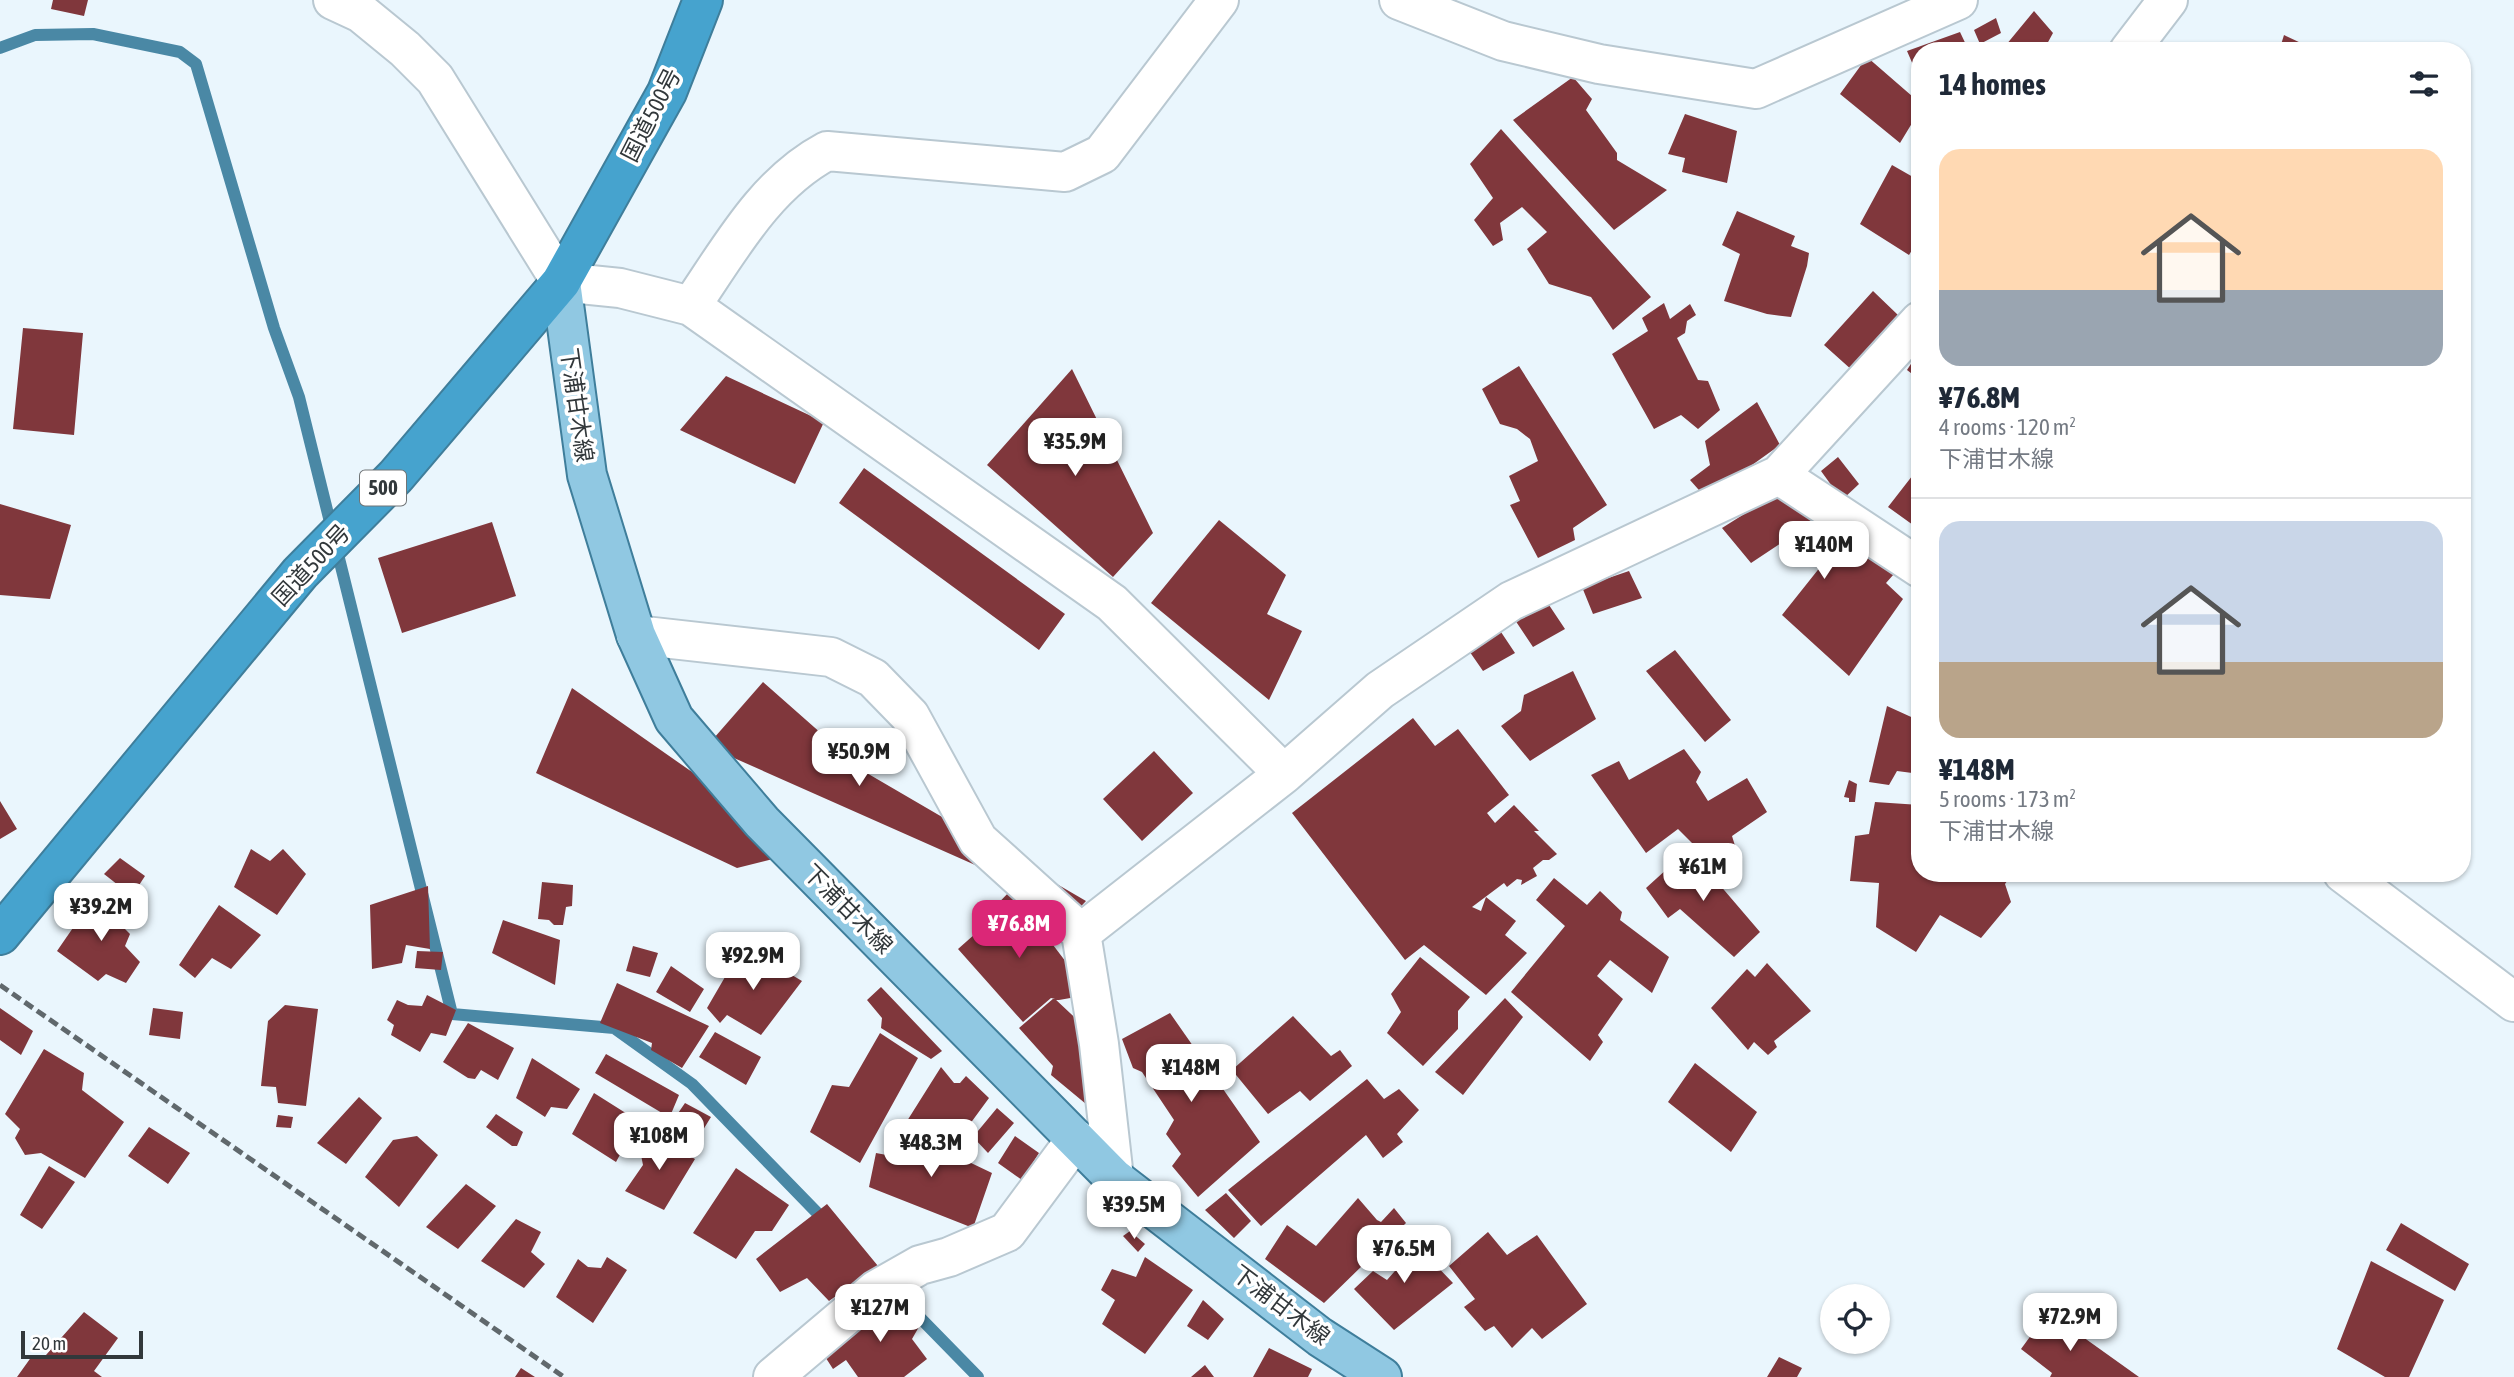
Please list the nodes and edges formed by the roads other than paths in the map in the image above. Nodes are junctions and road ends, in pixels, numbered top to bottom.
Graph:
1 (333, 0) edge
2 (703, 0) edge
3 (1219, 0) edge
4 (1399, 0) edge
5 (1958, 0) edge
6 (2168, 0) edge
7 (2136, 42) edge
8 (561, 282) junction
9 (691, 306) junction
10 (1911, 331) edge
11 (1779, 475) junction
12 (1911, 562) edge
13 (636, 635) junction
14 (1284, 774) junction
15 (2355, 882) edge
16 (1081, 933) junction
17 (0, 935) edge
18 (2514, 1002) edge
19 (1076, 1139) junction
20 (1114, 1178) junction
21 (773, 1377) edge
22 (1382, 1377) edge

1 - 8 street
2 - 8 highway, 国道500号 / 500
3 - 9 street
4 - 5 street
6 - 7 street
8 - 9 street
8 - 13 main road, 下浦甘木線
8 - 17 highway, 国道500号 / 500
9 - 14 street
10 - 11 street
11 - 12 street
11 - 14 street
13 - 16 street
13 - 19 main road, 下浦甘木線
14 - 16 street
15 - 18 street
16 - 20 street
19 - 20 main road, 下浦甘木線
19 - 21 street
20 - 22 main road, 下浦甘木線

